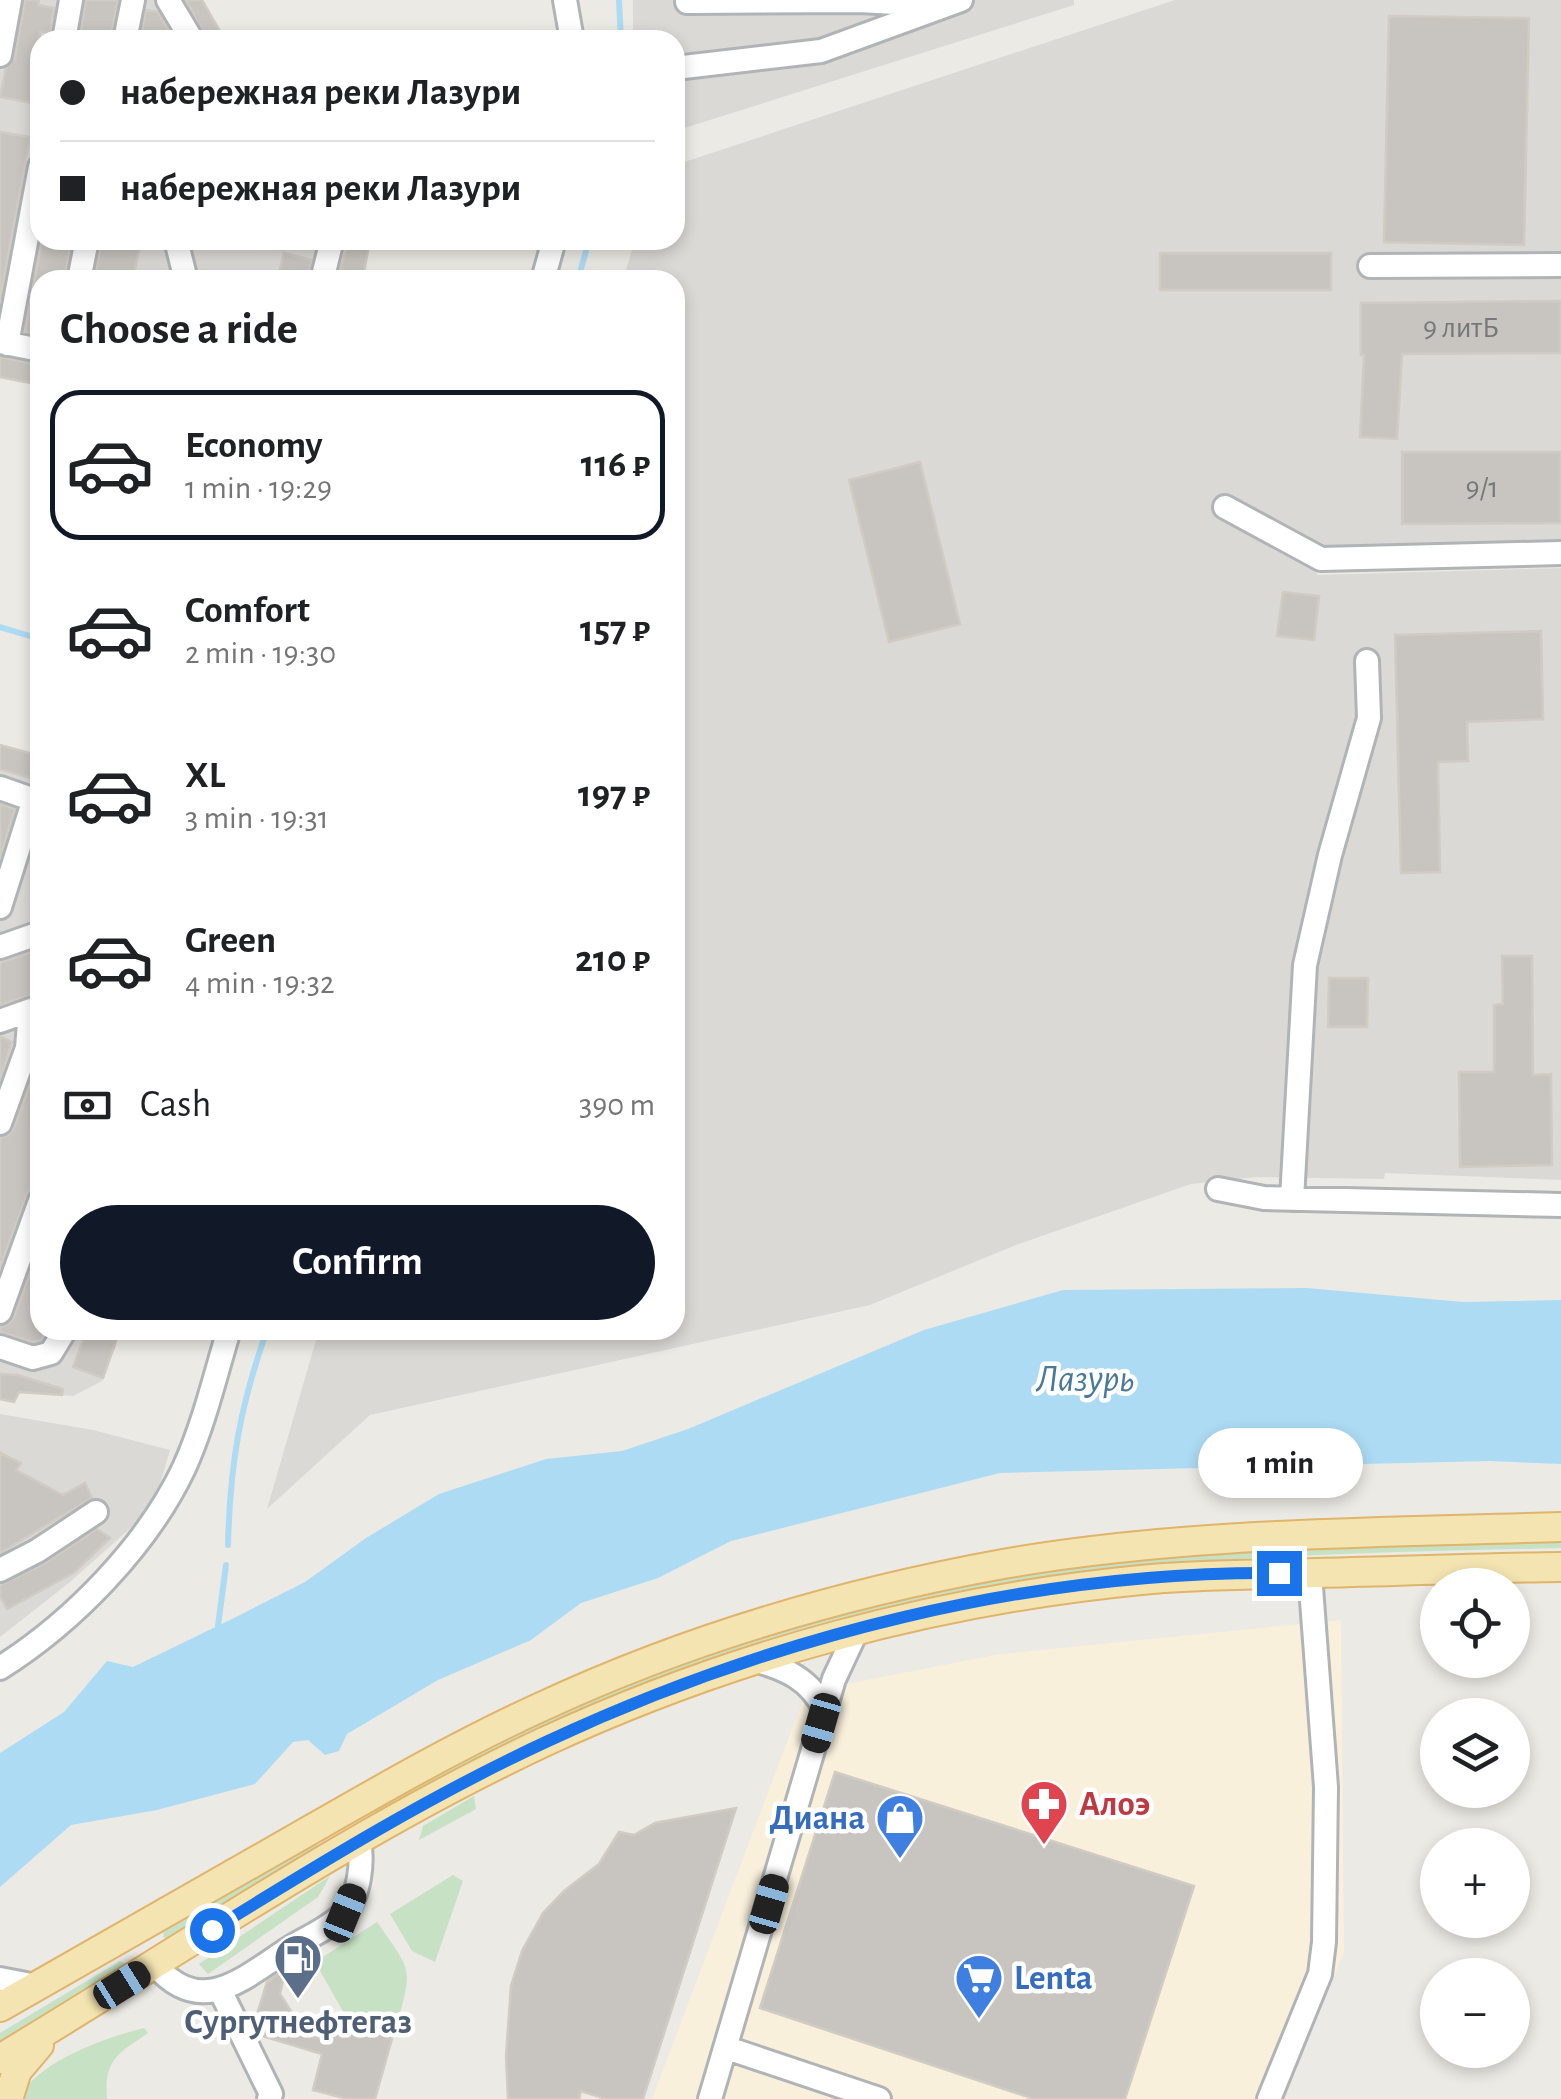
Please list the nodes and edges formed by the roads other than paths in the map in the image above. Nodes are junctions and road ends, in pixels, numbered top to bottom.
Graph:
1 (10, 0) edge
2 (71, 0) edge
3 (134, 0) edge
4 (168, 0) edge
5 (565, 0) edge
6 (687, 2) dead end
7 (954, 3) edge
8 (66, 30) edge
9 (126, 30) edge
10 (186, 30) edge
11 (570, 30) edge
12 (0, 55) edge
13 (685, 67) edge
14 (30, 216) edge
15 (1561, 264) edge
16 (1370, 266) dead end
17 (4, 343) edge
18 (30, 348) edge
19 (1225, 507) dead end
20 (1561, 553) edge
21 (1368, 661) dead end
22 (0, 788) edge
23 (30, 799) edge
24 (30, 821) edge
25 (0, 907) edge
26 (30, 937) edge
27 (0, 948) edge
28 (30, 1011) edge
29 (0, 1021) edge
30 (30, 1037) edge
31 (0, 1123) edge
32 (1218, 1188) dead end
33 (1292, 1199) junction
34 (1561, 1205) edge
35 (30, 1229) edge
36 (0, 1312) edge
37 (59, 1340) edge
38 (226, 1340) edge
39 (0, 1347) edge
40 (96, 1512) dead end
41 (1561, 1527) edge
42 (1561, 1566) edge
43 (0, 1570) edge
44 (1310, 1574) junction
45 (857, 1630) junction
46 (754, 1660) junction
47 (0, 1668) edge
48 (823, 1717) junction
49 (360, 1801) junction
50 (310, 1830) junction
51 (368, 1835) junction
52 (328, 1858) junction
53 (135, 1930) junction
54 (155, 1965) junction
55 (0, 1979) edge
56 (36, 1986) junction
57 (221, 1992) junction
58 (0, 2007) edge
59 (57, 2025) junction
60 (727, 2048) junction
61 (0, 2059) edge
62 (8, 2099) edge
63 (268, 2099) edge
64 (710, 2099) edge
65 (879, 2099) edge
66 (1269, 2099) edge

1 - 12 street
2 - 8 street
3 - 9 street
4 - 10 street
5 - 11 street
6 - 7 street
7 - 13 street
14 - 17 street
15 - 16 street
17 - 18 street
19 - 20 street
21 - 33 street
22 - 23 street
24 - 25 street
26 - 27 street
28 - 29 street
30 - 31 street
32 - 33 street
33 - 34 street
35 - 36 street
37 - 39 street
38 - 47 street
40 - 43 street
41 - 49 main road
42 - 44 main road
44 - 45 main road
44 - 66 street
45 - 46 main road
45 - 48 street
46 - 48 street
46 - 51 main road
48 - 60 street
49 - 50 main road
49 - 51 main road
50 - 52 main road
50 - 53 main road
51 - 52 main road
51 - 57 street
52 - 54 main road
53 - 54 main road
53 - 56 main road
54 - 57 street
54 - 59 main road
55 - 56 street
56 - 58 main road
57 - 63 street
59 - 61 main road
59 - 62 main road
60 - 64 street
60 - 65 street

